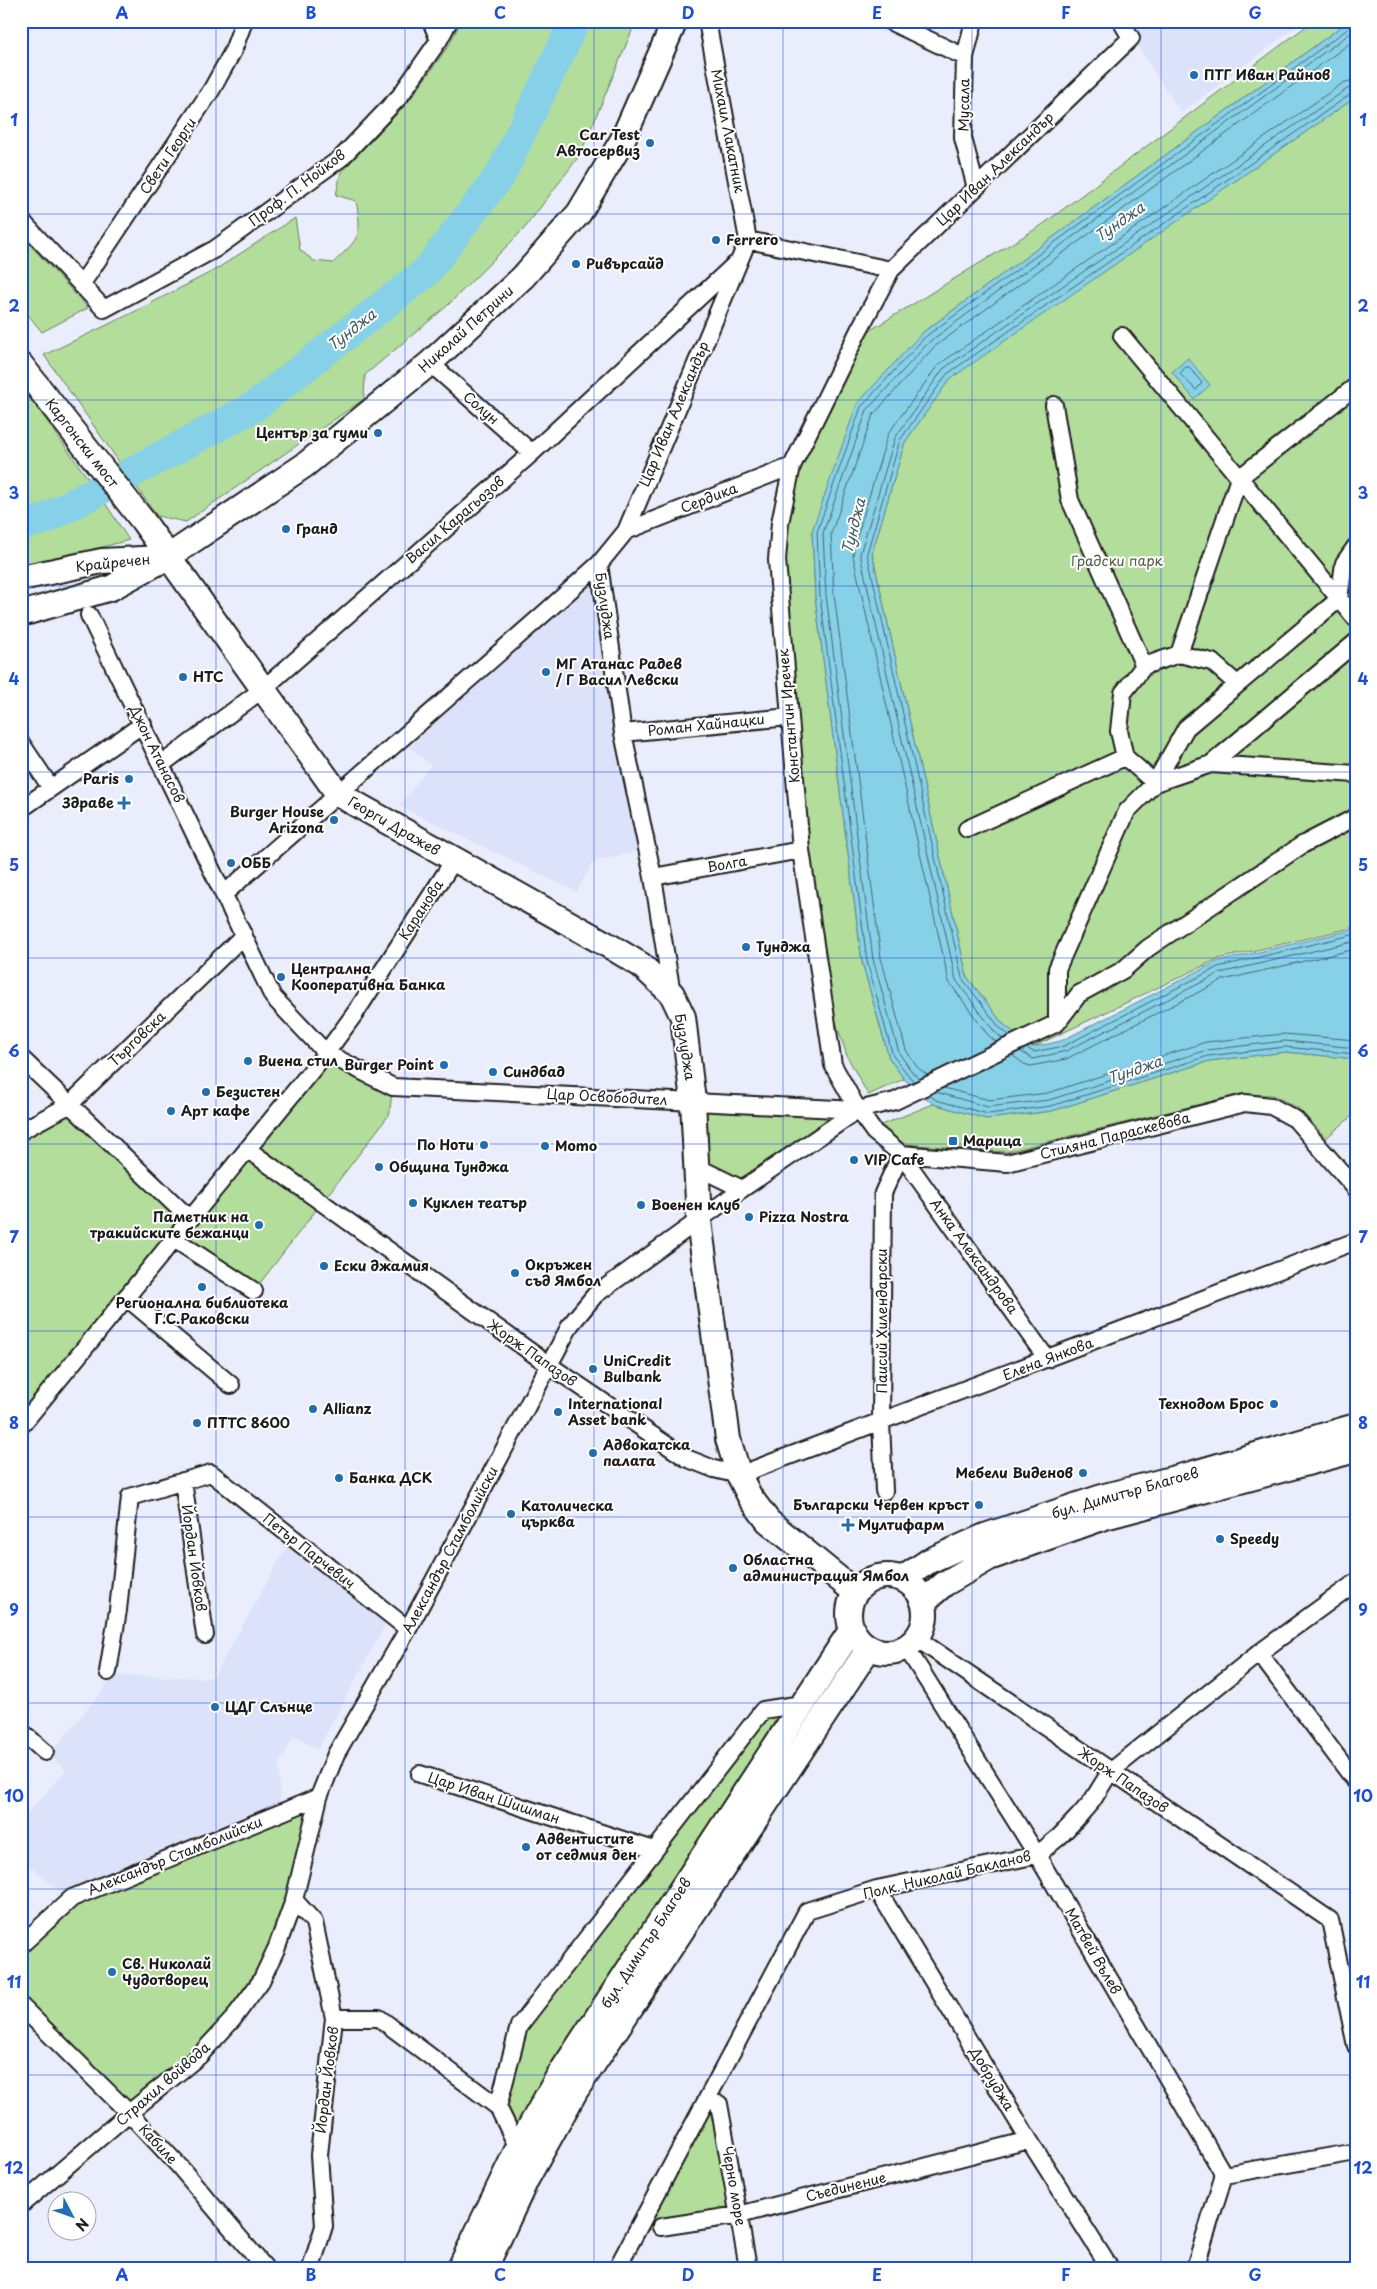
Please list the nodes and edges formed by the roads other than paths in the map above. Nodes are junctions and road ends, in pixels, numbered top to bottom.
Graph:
1 (244, 21) edge
2 (431, 21) edge
3 (449, 21) edge
4 (675, 21) edge
5 (707, 21) edge
6 (889, 21) edge
7 (974, 21) edge
8 (1121, 21) edge
9 (439, 40) junction
10 (965, 58) junction
11 (976, 188) junction
12 (21, 220) edge
13 (748, 240) junction
14 (738, 262) junction
15 (891, 270) junction
16 (81, 285) junction
17 (859, 330) joint
18 (1122, 336) dead end
19 (430, 363) junction
20 (21, 365) edge
21 (1356, 386) edge
22 (1054, 405) dead end
23 (532, 453) junction
24 (792, 466) junction
25 (1240, 478) junction
26 (626, 530) junction
27 (1356, 546) edge
28 (168, 558) junction
29 (599, 564) junction
30 (21, 578) edge
31 (1339, 599) junction
32 (21, 614) edge
33 (89, 615) dead end
34 (1356, 619) edge
35 (1356, 642) edge
36 (1179, 654) junction
37 (1144, 666) junction
38 (1237, 684) junction
39 (263, 689) junction
40 (789, 717) junction
41 (143, 724) junction
42 (623, 734) junction
43 (21, 743) edge
44 (1125, 757) junction
45 (162, 764) junction
46 (1211, 764) junction
47 (1356, 774) edge
48 (1155, 783) junction
49 (51, 788) junction
50 (338, 794) junction
51 (21, 809) edge
52 (1356, 817) edge
53 (967, 829) dead end
54 (801, 850) junction
55 (454, 860) junction
56 (653, 877) junction
57 (224, 894) junction
58 (244, 935) junction
59 (672, 994) junction
60 (1056, 1023) junction
61 (326, 1053) junction
62 (21, 1058) edge
63 (693, 1101) junction
64 (69, 1105) junction
65 (858, 1110) junction
66 (21, 1131) edge
67 (247, 1149) junction
68 (901, 1154) junction
69 (695, 1166) junction
70 (742, 1188) junction
71 (1356, 1189) edge
72 (190, 1219) junction
73 (699, 1221) junction
74 (174, 1239) junction
75 (1356, 1241) edge
76 (254, 1291) dead end
77 (126, 1297) junction
78 (1047, 1359) junction
79 (549, 1365) junction
80 (231, 1384) dead end
81 (881, 1422) junction
82 (21, 1426) edge
83 (1356, 1426) edge
84 (1356, 1450) edge
85 (739, 1475) junction
86 (183, 1480) junction
87 (884, 1492) dead end
88 (902, 1578) junction
89 (1356, 1582) edge
90 (855, 1592) junction
91 (923, 1602) junction
92 (408, 1629) junction
93 (852, 1630) junction
94 (205, 1636) dead end
95 (911, 1643) junction
96 (869, 1648) junction
97 (1259, 1653) junction
98 (108, 1672) dead end
99 (802, 1704) junction
100 (21, 1731) edge
101 (45, 1752) dead end
102 (1110, 1772) junction
103 (420, 1774) dead end
104 (1356, 1782) edge
105 (319, 1797) junction
106 (654, 1850) junction
107 (1037, 1854) junction
108 (877, 1889) junction
109 (294, 1900) junction
110 (21, 1945) edge
111 (21, 2006) edge
112 (334, 2018) junction
113 (1356, 2046) edge
114 (719, 2104) dead end
115 (498, 2107) junction
116 (129, 2113) junction
117 (1029, 2140) junction
118 (518, 2148) junction
119 (1356, 2152) edge
120 (1224, 2174) junction
121 (21, 2205) edge
122 (739, 2215) junction
123 (661, 2227) dead end
124 (266, 2268) edge
125 (311, 2268) edge
126 (460, 2268) edge
127 (485, 2268) edge
128 (617, 2268) edge
129 (748, 2268) edge
130 (1110, 2268) edge
131 (1195, 2268) edge

1 - 16 street, Свети Георги
2 - 9 street
3 - 9 street, Проф. П. Нойков
4 - 19 main road, Николай Петрини
5 - 13 street, Михаил Лакатник
6 - 10 street
7 - 10 street, Мусала
8 - 11 street, Цар Иван Александър
9 - 16 street, Проф. П. Нойков
10 - 11 street, Мусала
11 - 15 street, Цар Иван Александър
12 - 16 street
13 - 14 street, Цар Иван Александър
13 - 15 street
14 - 23 street, Васил Карагьозов
14 - 26 street, Цар Иван Александър
15 - 17 street, Цар Иван Александър
17 - 24 street, Константин Иречек
18 - 25 street
19 - 23 street, Солун
19 - 28 main road, Николай Петрини
20 - 28 main road, Каргонски мост
21 - 25 street
22 - 37 street
23 - 39 street, Васил Карагьозов
24 - 26 street, Сердика
24 - 40 street, Константин Иречек
25 - 31 street
25 - 36 street
26 - 29 street, Цар Иван Александър
27 - 31 street
28 - 30 main road, Крайречен
28 - 32 main road, Крайречен
28 - 39 main road, Георги Дражев
29 - 42 street, Бузлуджа
29 - 50 street, Цар Иван Александър
31 - 34 street
31 - 38 street
33 - 41 street, Джон Атанасов
35 - 46 street
36 - 37 street
36 - 38 street
37 - 44 street
38 - 48 street
39 - 45 street, Васил Карагьозов
39 - 50 main road, Георги Дражев
40 - 42 street, Роман Хайнацки
40 - 54 street, Константин Иречек
41 - 45 street, Джон Атанасов
41 - 49 street
42 - 56 street, Бузлуджа
43 - 49 street
44 - 48 street
44 - 53 street
45 - 57 street, Джон Атанасов
46 - 47 street
46 - 48 street
48 - 60 street
49 - 51 street
50 - 55 main road, Георги Дражев
50 - 57 street, Цар Иван Александър
52 - 60 street
54 - 56 street, Волга
54 - 65 street, Константин Иречек
55 - 59 main road, Георги Дражев
55 - 61 street, Каранова
56 - 59 street, Бузлуджа
57 - 58 street, Джон Атанасов
58 - 61 street, Цар Освободител
58 - 64 street, Търговска
59 - 63 main road, Бузлуджа
60 - 65 street, Цар Освободител
61 - 63 street, Цар Освободител
61 - 67 street, Каранова
62 - 64 street
63 - 65 street, Цар Освободител
63 - 69 main road, Бузлуджа
64 - 66 street, Търговска
64 - 72 street
65 - 68 street
65 - 70 street, Александър Стамболийски
67 - 72 street, Каранова
67 - 79 street, Жорж Папазов
68 - 71 street, Стиляна Параскевова
68 - 78 street, Анка Александрова
68 - 81 street, Паисий Хилендарски
69 - 70 street
69 - 73 main road, Бузлуджа
70 - 73 street, Александър Стамболийски
72 - 74 street, Каранова
73 - 79 street, Александър Стамболийски
73 - 85 main road, Бузлуджа
74 - 76 street
74 - 77 street, Каранова
75 - 78 street, Елена Янкова
77 - 80 street
77 - 82 street, Каранова
78 - 81 street, Елена Янкова
79 - 85 street, Жорж Папазов
79 - 92 street, Александър Стамболийски
81 - 85 street, Елена Янкова
81 - 87 street, Паисий Хилендарски
83 - 88 main road, бул. Димитър Благоев
84 - 91 main road, бул. Димитър Благоев
85 - 90 main road
86 - 92 street, Петър Парчевич
86 - 94 street, Йордан Йовков
86 - 98 street
88 - 90 main road
88 - 91 main road
89 - 97 street, Полк. Николай Бакланов
90 - 93 main road
91 - 95 main road
92 - 105 street, Александър Стамболийски
93 - 96 main road
93 - 99 main road, бул. Димитър Благоев
95 - 96 main road
95 - 102 street, Жорж Папазов
95 - 107 street, Матвей Вълев
96 - 127 main road, бул. Димитър Благоев
97 - 102 street, Полк. Николай Бакланов
97 - 104 street
99 - 106 street
99 - 118 main road, бул. Димитър Благоев
100 - 101 street
102 - 107 street, Полк. Николай Бакланов
102 - 113 street, Жорж Папазов
103 - 106 street, Цар Иван Шишман
105 - 109 street, Страхил войвода
105 - 110 street, Александър Стамболийски
106 - 115 street
107 - 108 street, Полк. Николай Бакланов
107 - 120 street, Матвей Вълев
108 - 117 street, Добруджа
108 - 128 street, Полк. Николай Бакланов
109 - 112 street, Йордан Йовков
109 - 116 street, Страхил войвода
111 - 116 street, Кабиле
112 - 115 street
112 - 125 street, Йордан Йовков
114 - 122 street, Черно море
115 - 118 street
116 - 121 street, Страхил войвода
116 - 124 street, Кабиле
117 - 122 street, Съединение
117 - 130 street, Добруджа
118 - 126 main road, бул. Димитър Благоев
119 - 120 street
120 - 131 street
122 - 123 street, Съединение
122 - 129 street, Черно море

